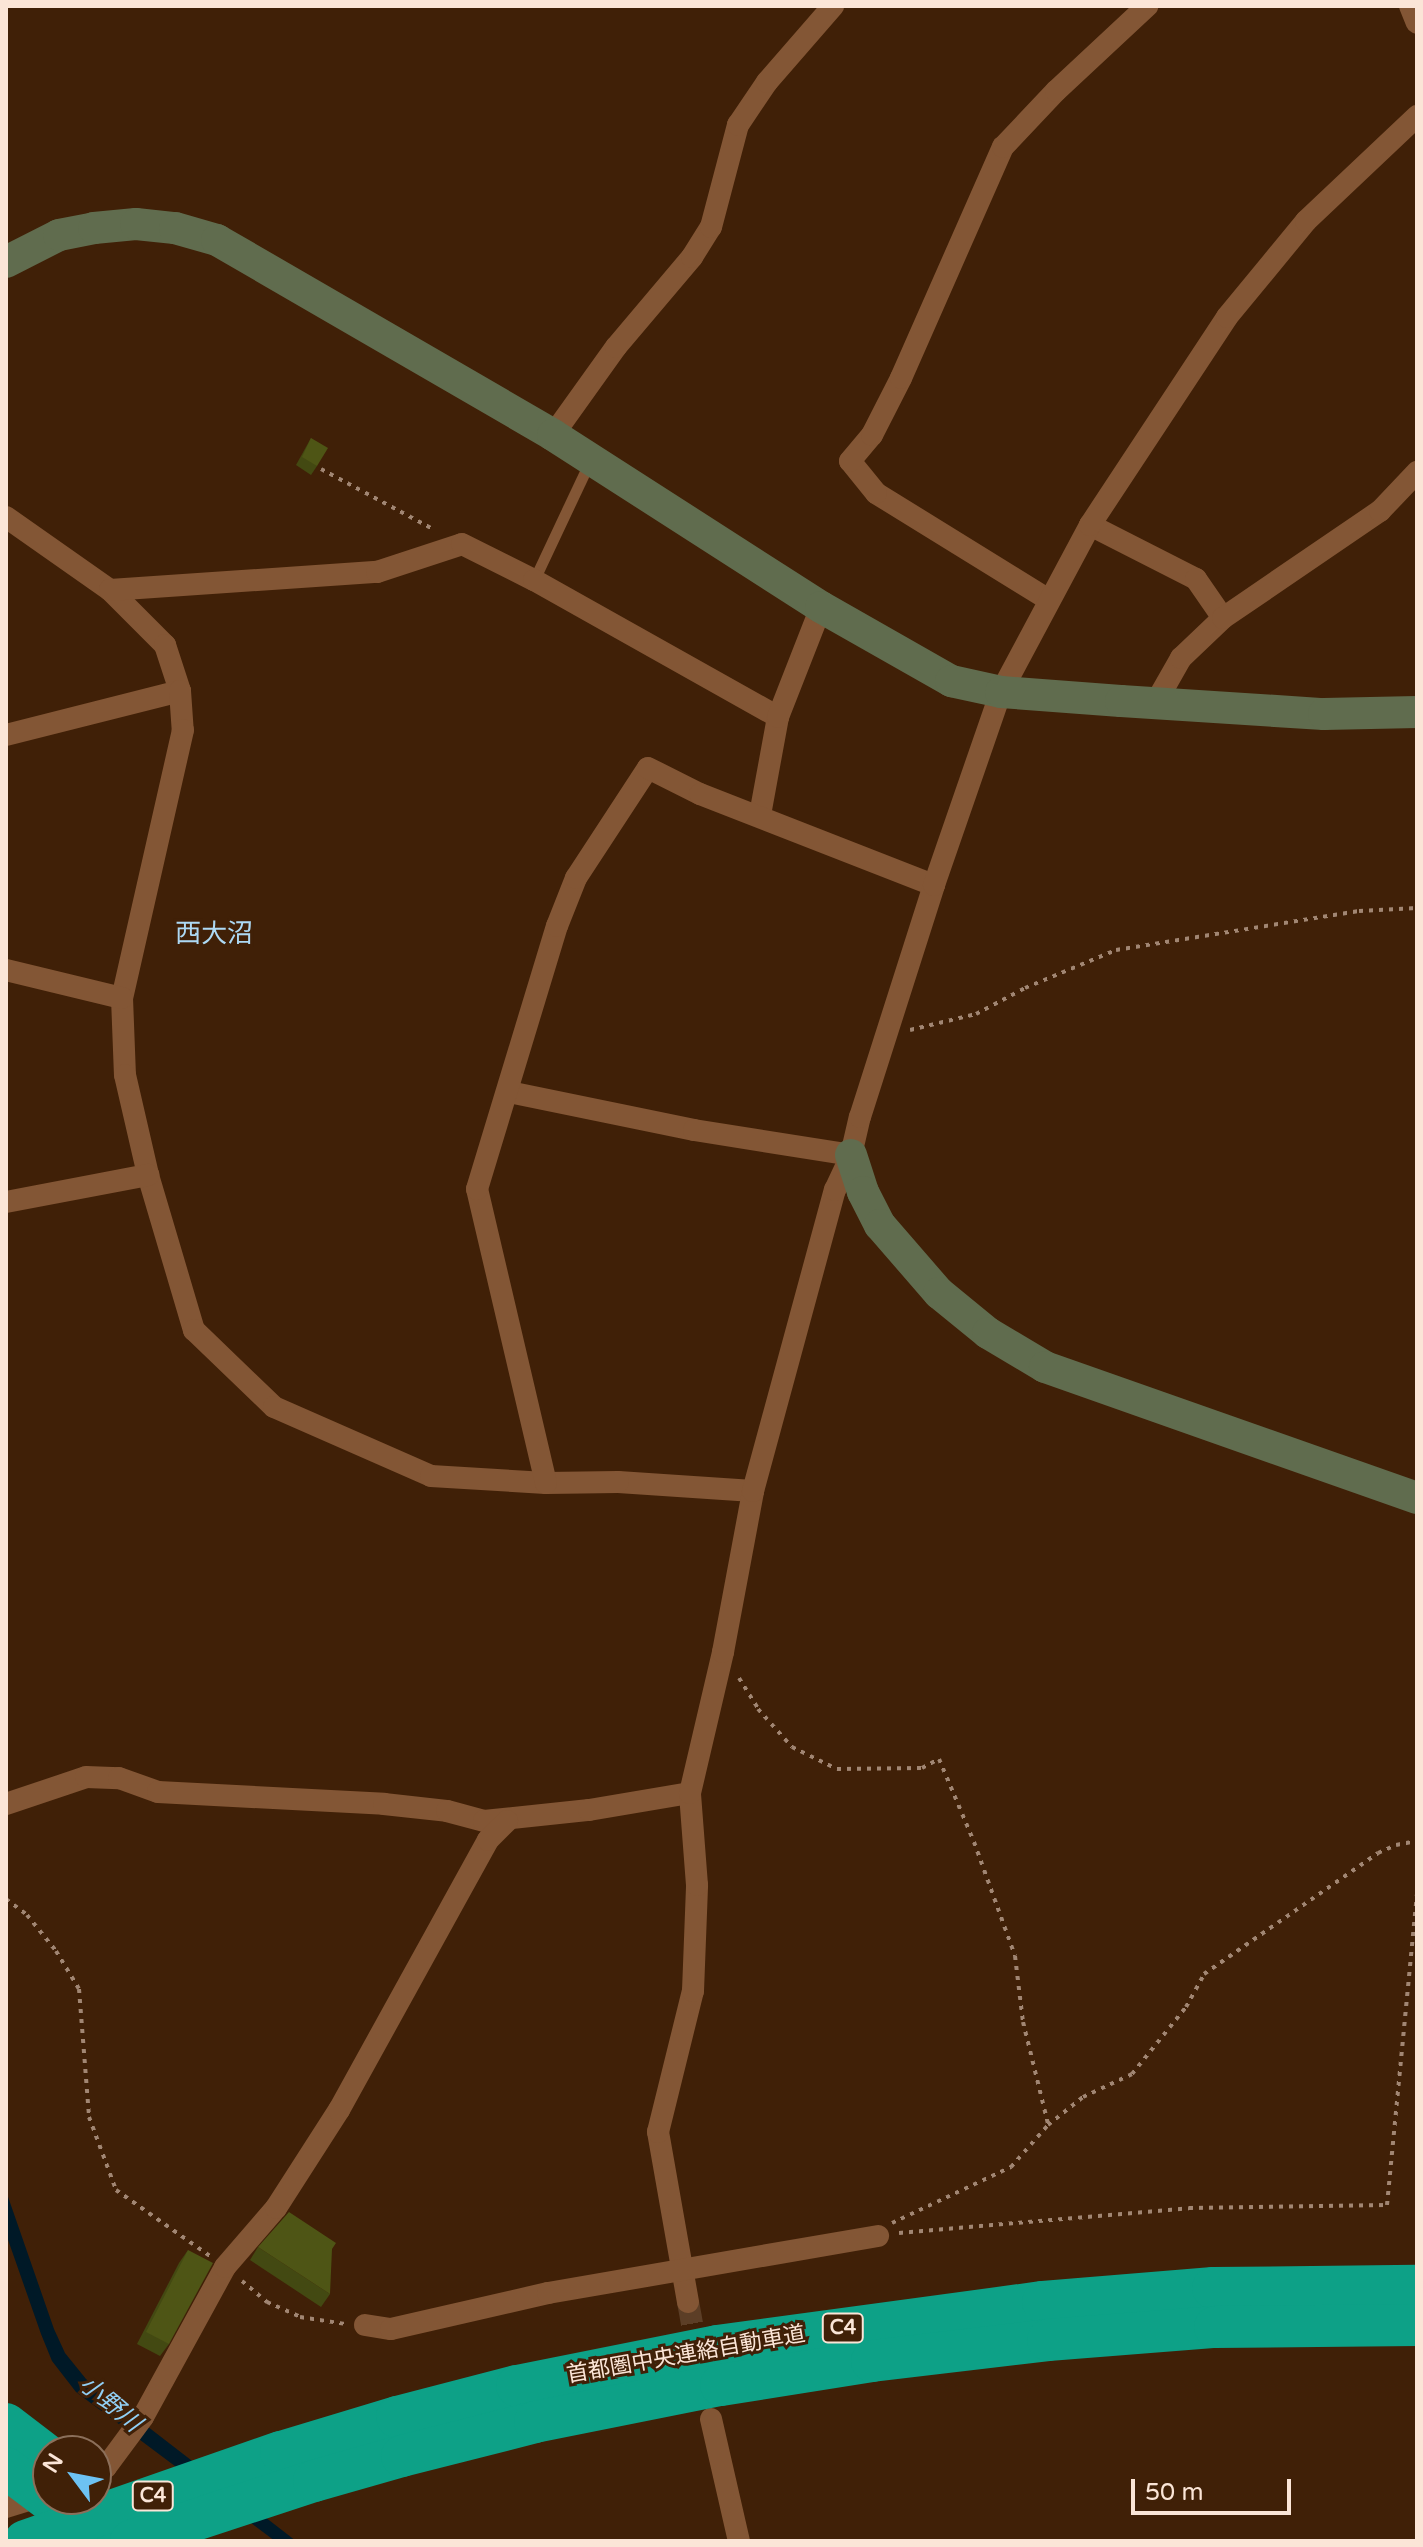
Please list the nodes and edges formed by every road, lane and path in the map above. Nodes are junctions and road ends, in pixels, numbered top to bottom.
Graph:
1 (833, 6) edge
2 (1147, 6) edge
3 (1410, 6) edge
4 (1417, 23) edge
5 (1417, 116) edge
6 (6, 262) edge
7 (553, 435) junction
8 (591, 460) junction
9 (321, 469) edge
10 (1417, 472) edge
11 (6, 517) edge
12 (1090, 525) junction
13 (462, 544) junction
14 (534, 580) junction
15 (110, 590) junction
16 (1049, 600) junction
17 (821, 607) junction
18 (1223, 618) junction
19 (180, 691) junction
20 (1001, 692) junction
21 (1156, 702) junction
22 (1417, 712) edge
23 (778, 717) junction
24 (6, 735) edge
25 (760, 815) junction
26 (934, 885) junction
27 (1417, 908) edge
28 (6, 970) edge
29 (122, 998) junction
30 (888, 1032) junction
31 (509, 1092) junction
32 (851, 1155) junction
33 (148, 1175) junction
34 (6, 1202) edge
35 (546, 1483) junction
36 (753, 1491) junction
37 (1417, 1498) edge
38 (723, 1652) junction
39 (690, 1793) junction
40 (6, 1804) edge
41 (507, 1821) junction
42 (1417, 1841) edge
43 (1417, 1894) edge
44 (6, 1899) edge
45 (1048, 2125) junction
46 (878, 2236) junction
47 (225, 2267) junction
48 (681, 2269) junction
49 (1417, 2286) edge
50 (688, 2302) tunnel mouth
51 (365, 2325) joint
52 (1417, 2325) edge
53 (711, 2419) dead end
54 (6, 2424) edge
55 (112, 2459) edge
56 (6, 2468) edge
57 (32, 2479) edge
58 (32, 2485) edge
59 (112, 2503) edge
60 (71, 2515) edge
61 (25, 2541) edge
62 (104, 2541) edge
63 (131, 2541) edge
64 (165, 2541) edge
65 (739, 2541) edge

1 - 7 street
2 - 16 street
3 - 4 street
5 - 12 street
6 - 7 street
7 - 8 street
8 - 14 lane
8 - 17 street
9 - 13 path
10 - 18 street
11 - 15 street
12 - 16 street
12 - 18 street
13 - 14 street
13 - 15 street
14 - 23 street
15 - 19 street
16 - 20 street
17 - 20 street
17 - 23 street
18 - 21 street
19 - 24 street
19 - 29 street
20 - 21 street
20 - 26 street
21 - 22 street
23 - 25 street
25 - 26 street
25 - 31 street
26 - 30 street
27 - 30 path
28 - 29 street
29 - 33 street
30 - 32 street
31 - 32 street
31 - 35 street
32 - 36 street
32 - 37 street
33 - 34 street
33 - 35 street
35 - 36 street
36 - 38 street
38 - 39 street
38 - 45 path
39 - 41 street
39 - 48 street
40 - 41 street
41 - 47 street
42 - 45 path
43 - 46 path
44 - 47 path
45 - 46 path
46 - 48 street
47 - 51 path
47 - 55 street
48 - 50 street
48 - 51 street
49 - 61 highway, 首都圏中央連絡自動車道 / C4
52 - 63 highway, 首都圏中央連絡自動車道 / C4
53 - 65 street
54 - 57 highway
56 - 58 highway
59 - 64 highway
60 - 62 highway

